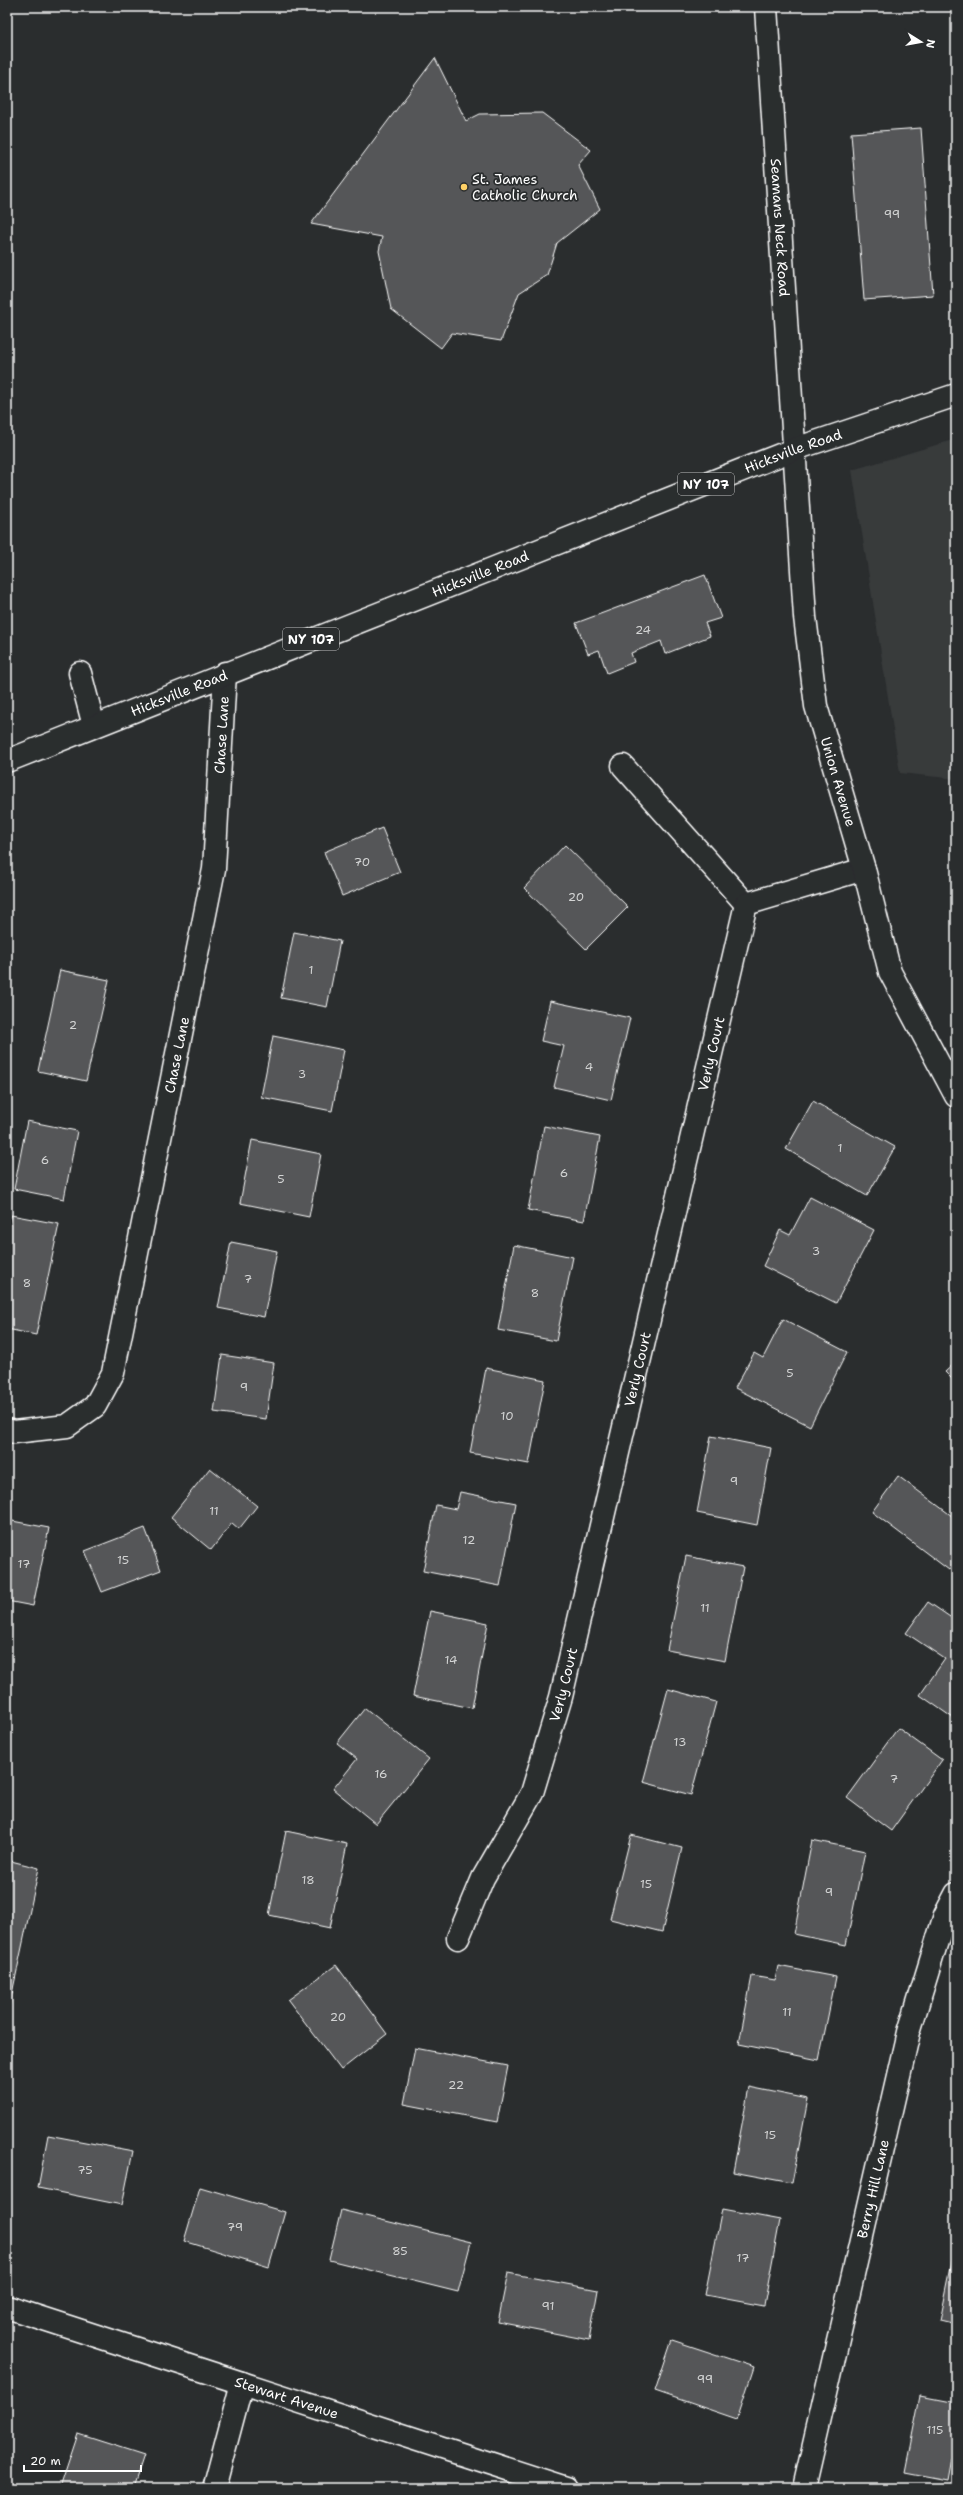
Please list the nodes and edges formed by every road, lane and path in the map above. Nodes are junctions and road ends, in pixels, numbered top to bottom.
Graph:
1 (766, 7) edge
2 (956, 395) edge
3 (795, 449) junction
4 (80, 673) dead end
5 (224, 673) junction
6 (94, 726) junction
7 (7, 761) edge
8 (623, 766) dead end
9 (864, 869) junction
10 (746, 904) junction
11 (956, 1096) edge
12 (7, 1430) edge
13 (956, 1894) edge
14 (458, 1938) dead end
15 (7, 2308) edge
16 (242, 2383) junction
17 (214, 2488) edge
18 (566, 2488) edge
19 (804, 2488) edge

1 - 3 street, Seamans Neck Road
2 - 3 street, Hicksville Road / NY 107
3 - 5 street, Hicksville Road / NY 107
3 - 9 street, Union Avenue
4 - 6 street
5 - 6 street, Hicksville Road / NY 107
5 - 12 street, Chase Lane
6 - 7 street, Hicksville Road / NY 107
8 - 10 street
9 - 10 street
9 - 11 street, Union Avenue
10 - 14 street, Verly Court
13 - 19 street, Berry Hill Lane
15 - 16 street, Stewart Avenue
16 - 17 street
16 - 18 street, Stewart Avenue

